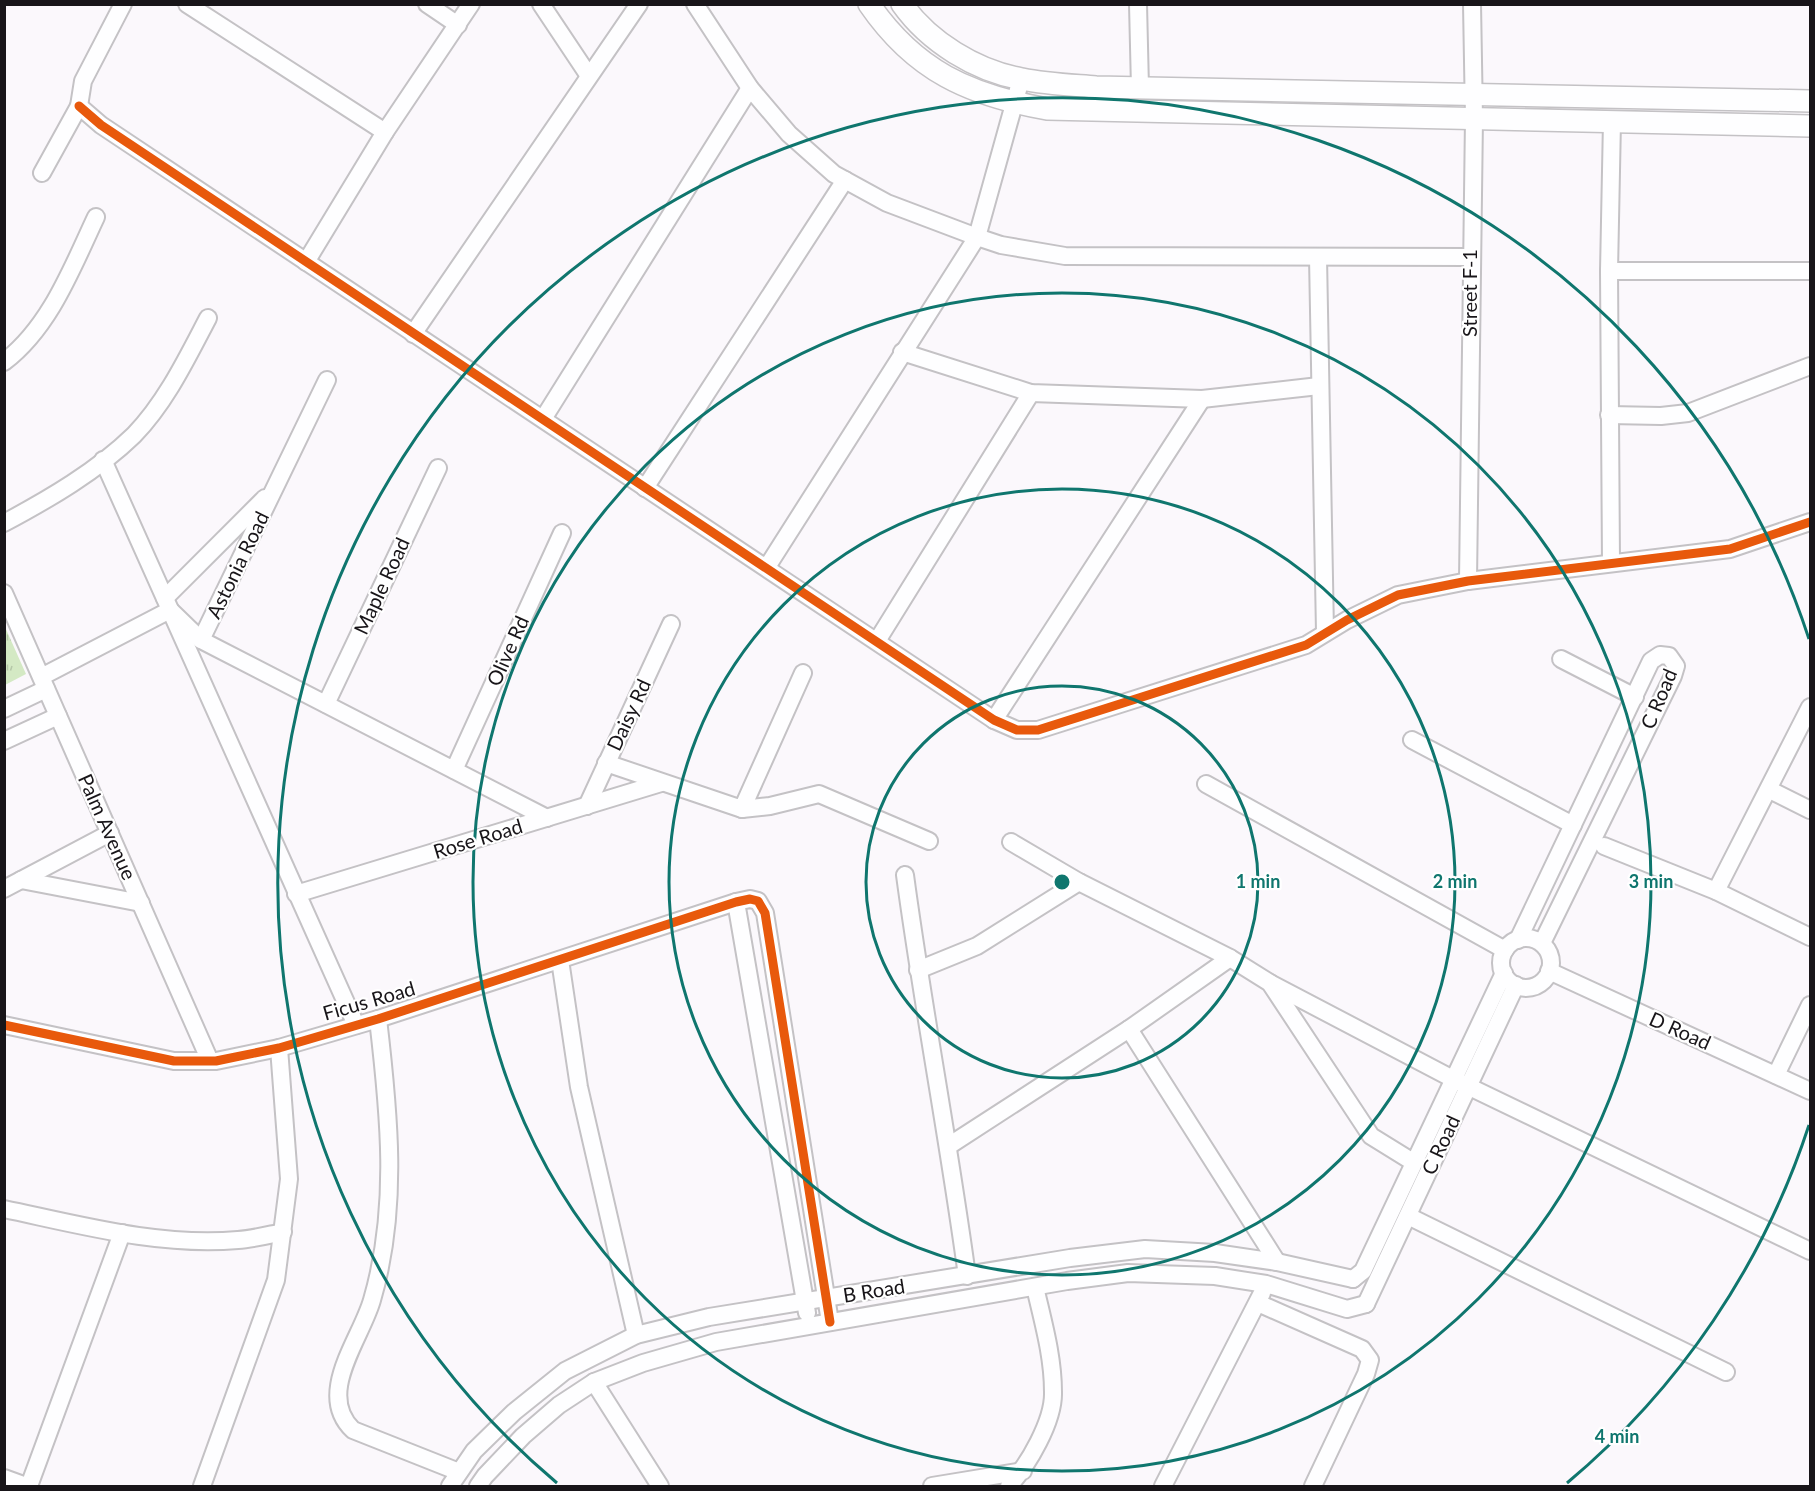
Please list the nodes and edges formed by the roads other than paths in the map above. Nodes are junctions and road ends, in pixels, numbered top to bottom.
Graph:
1 (123, 4) edge
2 (187, 4) edge
3 (428, 4) edge
4 (471, 4) edge
5 (541, 4) edge
6 (639, 4) edge
7 (695, 4) edge
8 (869, 4) edge
9 (902, 4) edge
10 (1138, 4) edge
11 (1472, 4) edge
12 (458, 25) junction
13 (589, 76) junction
14 (1021, 79) junction
15 (750, 88) junction
16 (1140, 88) junction
17 (1473, 94) junction
18 (1810, 101) edge
19 (1015, 103) junction
20 (78, 106) junction
21 (1474, 118) junction
22 (1612, 121) junction
23 (1810, 126) edge
24 (385, 132) junction
25 (42, 173) dead end
26 (844, 180) junction
27 (96, 217) dead end
28 (976, 237) junction
29 (1318, 256) junction
30 (1470, 257) junction
31 (306, 262) junction
32 (1609, 271) junction
33 (1810, 271) edge
34 (208, 318) dead end
35 (413, 334) junction
36 (902, 352) junction
37 (4, 362) edge
38 (1810, 366) edge
39 (327, 380) dead end
40 (1319, 386) junction
41 (1031, 393) junction
42 (1202, 399) junction
43 (1609, 415) junction
44 (543, 419) junction
45 (103, 460) junction
46 (438, 468) dead end
47 (645, 488) junction
48 (274, 489) junction
49 (1810, 522) edge
50 (4, 523) edge
51 (562, 532) dead end
52 (1611, 563) junction
53 (767, 567) junction
54 (1468, 581) junction
55 (4, 594) edge
56 (167, 604) junction
57 (671, 624) dead end
58 (1325, 632) junction
59 (201, 640) junction
60 (877, 641) junction
61 (1561, 659) dead end
62 (803, 673) dead end
63 (45, 682) junction
64 (1635, 696) junction
65 (326, 704) junction
66 (1810, 707) edge
67 (4, 710) edge
68 (57, 716) junction
69 (994, 720) junction
70 (1412, 740) dead end
71 (4, 741) edge
72 (606, 763) junction
73 (454, 770) junction
74 (661, 783) junction
75 (1206, 784) dead end
76 (1770, 790) junction
77 (587, 806) junction
78 (742, 809) junction
79 (1810, 810) edge
80 (547, 818) junction
81 (1573, 825) junction
82 (110, 833) junction
83 (928, 841) dead end
84 (1011, 843) dead end
85 (1604, 846) dead end
86 (904, 874) dead end
87 (21, 880) junction
88 (1079, 882) junction
89 (4, 889) edge
90 (1716, 891) junction
91 (296, 894) junction
92 (736, 902) junction
93 (141, 903) junction
94 (1810, 937) edge
95 (1542, 943) junction
96 (1511, 945) junction
97 (1230, 958) junction
98 (560, 960) junction
99 (918, 970) junction
100 (1549, 971) junction
101 (1504, 973) junction
102 (1270, 983) junction
103 (1516, 986) junction
104 (1810, 1005) edge
105 (378, 1018) junction
106 (4, 1025) edge
107 (356, 1025) junction
108 (1129, 1029) junction
109 (279, 1048) junction
110 (210, 1061) junction
111 (1776, 1075) junction
112 (1453, 1079) junction
113 (1468, 1086) junction
114 (1810, 1091) edge
115 (950, 1145) junction
116 (1413, 1162) junction
117 (4, 1209) edge
118 (1408, 1216) junction
119 (284, 1232) junction
120 (122, 1233) junction
121 (1810, 1251) edge
122 (1277, 1262) junction
123 (968, 1276) junction
124 (1353, 1279) junction
125 (1266, 1284) junction
126 (1035, 1287) junction
127 (826, 1299) junction
128 (806, 1303) junction
129 (1258, 1303) junction
130 (1366, 1304) junction
131 (830, 1322) junction
132 (809, 1325) junction
133 (636, 1335) junction
134 (1726, 1372) dead end
135 (594, 1382) junction
136 (1023, 1471) junction
137 (4, 1478) edge
138 (455, 1479) edge
139 (28, 1486) edge
140 (202, 1486) edge
141 (478, 1486) edge
142 (660, 1486) edge
143 (932, 1486) edge
144 (1009, 1486) edge
145 (1163, 1486) edge
146 (1313, 1486) edge

1 - 20 street
2 - 24 street
3 - 12 street
4 - 12 street
5 - 13 street
6 - 13 street
7 - 15 street
8 - 19 street
9 - 14 street
10 - 16 street
11 - 17 street, Street F-1
12 - 24 street
13 - 35 street
14 - 16 street
14 - 19 street
15 - 26 street
15 - 44 street
16 - 17 street
17 - 18 street
17 - 21 street, Street F-1
19 - 21 street
19 - 28 street
20 - 25 street
20 - 31 street
21 - 22 street
21 - 30 street, Street F-1
22 - 23 street
22 - 32 street
24 - 31 street
26 - 28 street
26 - 47 street
27 - 37 street
28 - 29 street
28 - 36 street
29 - 30 street
29 - 40 street
30 - 54 street, Street F-1
31 - 35 street
32 - 33 street
32 - 43 street
34 - 45 street
35 - 44 street
36 - 41 street
36 - 53 street
38 - 43 street
39 - 48 street, Astonia Road
40 - 42 street
40 - 58 street
41 - 42 street
41 - 60 street
42 - 69 street
43 - 52 street
44 - 47 street
45 - 50 street
45 - 56 street
46 - 65 street, Maple Road
47 - 53 street
48 - 56 street, Astonia Road
48 - 59 street, Astonia Road
49 - 52 street
51 - 73 street, Olive Rd
52 - 54 street
53 - 60 street
54 - 58 street
55 - 63 street, Palm Avenue
56 - 59 street
56 - 63 street, Astonia Road
56 - 91 street
57 - 72 street, Daisy Rd
58 - 69 street
59 - 65 street
60 - 69 street
61 - 64 street
62 - 78 street
63 - 67 street, Astonia Road
63 - 68 street, Palm Avenue
64 - 81 street, C Road
64 - 95 street, C Road
65 - 73 street
66 - 76 street
68 - 71 street
68 - 82 street, Palm Avenue
70 - 81 street
72 - 74 street
72 - 77 street, Daisy Rd
73 - 80 street
74 - 77 street, Rose Road
74 - 78 street
75 - 96 street
76 - 79 street
76 - 90 street
77 - 80 street, Rose Road
78 - 83 street
80 - 91 street, Rose Road
81 - 96 street, C Road
82 - 87 street
82 - 93 street, Palm Avenue
84 - 88 street
85 - 90 street
86 - 99 street
87 - 89 street
87 - 93 street
88 - 97 street
88 - 99 street
90 - 94 street
91 - 107 street
92 - 98 street, Ficus Road
92 - 127 street
92 - 128 street
93 - 110 street, Palm Avenue
95 - 96 street
95 - 100 street
96 - 101 street
97 - 102 street
97 - 108 street
98 - 105 street, Ficus Road
98 - 133 street
99 - 115 street
100 - 103 street
100 - 111 street, D Road
101 - 103 street
101 - 112 street, C Road
102 - 112 street
102 - 116 street
103 - 113 street, C Road
104 - 111 street
105 - 107 street, Ficus Road
105 - 138 street
106 - 110 street, Ficus Road
107 - 109 street, Ficus Road
108 - 115 street
108 - 122 street
109 - 110 street, Ficus Road
109 - 119 street
111 - 114 street, D Road
112 - 113 street
112 - 116 street, C Road
113 - 118 street, C Road
113 - 121 street
115 - 123 street
116 - 124 street, C Road
117 - 120 street
118 - 130 street, C Road
118 - 134 street
119 - 120 street
119 - 140 street
120 - 139 street
122 - 123 street, B Road
122 - 124 street, B Road
123 - 127 street, B Road
124 - 130 street
125 - 126 street, B Road
125 - 129 street
125 - 130 street, B Road
126 - 131 street, B Road
126 - 136 street
127 - 128 street, B Road
127 - 131 street
128 - 132 street
128 - 133 street, B Road
129 - 145 street
129 - 146 street
131 - 132 street, B Road
132 - 135 street, B Road
133 - 138 street, B Road
135 - 141 street, B Road
135 - 142 street
136 - 143 street
136 - 144 street
137 - 139 street

